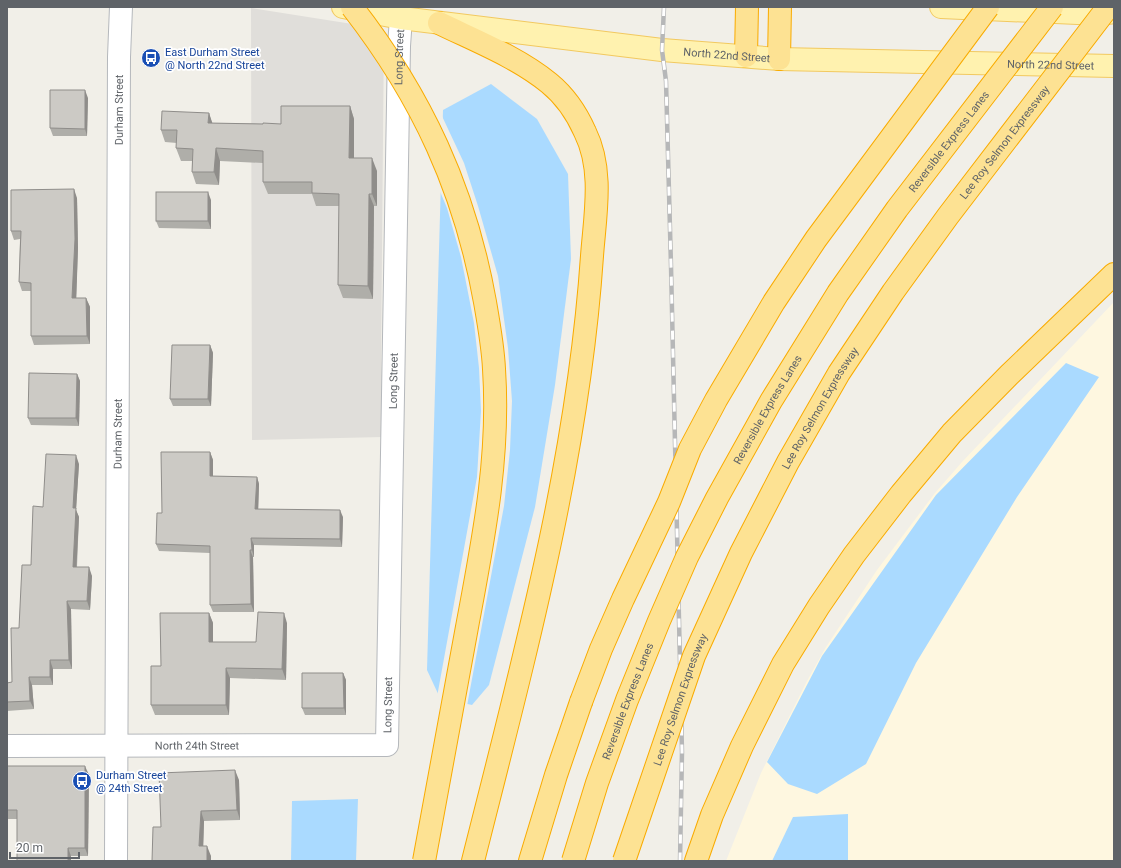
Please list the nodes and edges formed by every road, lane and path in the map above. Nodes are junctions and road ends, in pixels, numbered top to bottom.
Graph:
1 (121, 7) edge
2 (343, 7) edge
3 (352, 7) edge
4 (746, 7) edge
5 (780, 7) edge
6 (942, 7) edge
7 (988, 7) edge
8 (1052, 7) edge
9 (1108, 7) edge
10 (1114, 12) edge
11 (401, 18) junction
12 (439, 23) junction
13 (746, 56) junction
14 (779, 59) junction
15 (1114, 66) edge
16 (1114, 274) edge
17 (387, 745) joint
18 (7, 746) edge
19 (117, 746) junction
20 (116, 861) edge
21 (424, 861) edge
22 (473, 861) edge
23 (530, 861) edge
24 (573, 861) edge
25 (624, 861) edge
26 (696, 861) edge

1 - 19 street, Durham Street
2 - 11 main road, North 22nd Street
3 - 21 highway, bridge
4 - 13 highway
5 - 14 highway
6 - 10 main road
7 - 23 highway, bridge
8 - 24 highway, Reversible Express Lanes, bridge
9 - 25 highway, Lee Roy Selmon Expressway, bridge
11 - 12 main road, North 22nd Street
11 - 17 street, Long Street
12 - 13 main road, North 22nd Street
12 - 22 highway
13 - 14 main road, North 22nd Street
14 - 15 main road, North 22nd Street
16 - 26 highway
17 - 19 street, North 24th Street
18 - 19 street, North 24th Street
19 - 20 street, Durham Street

